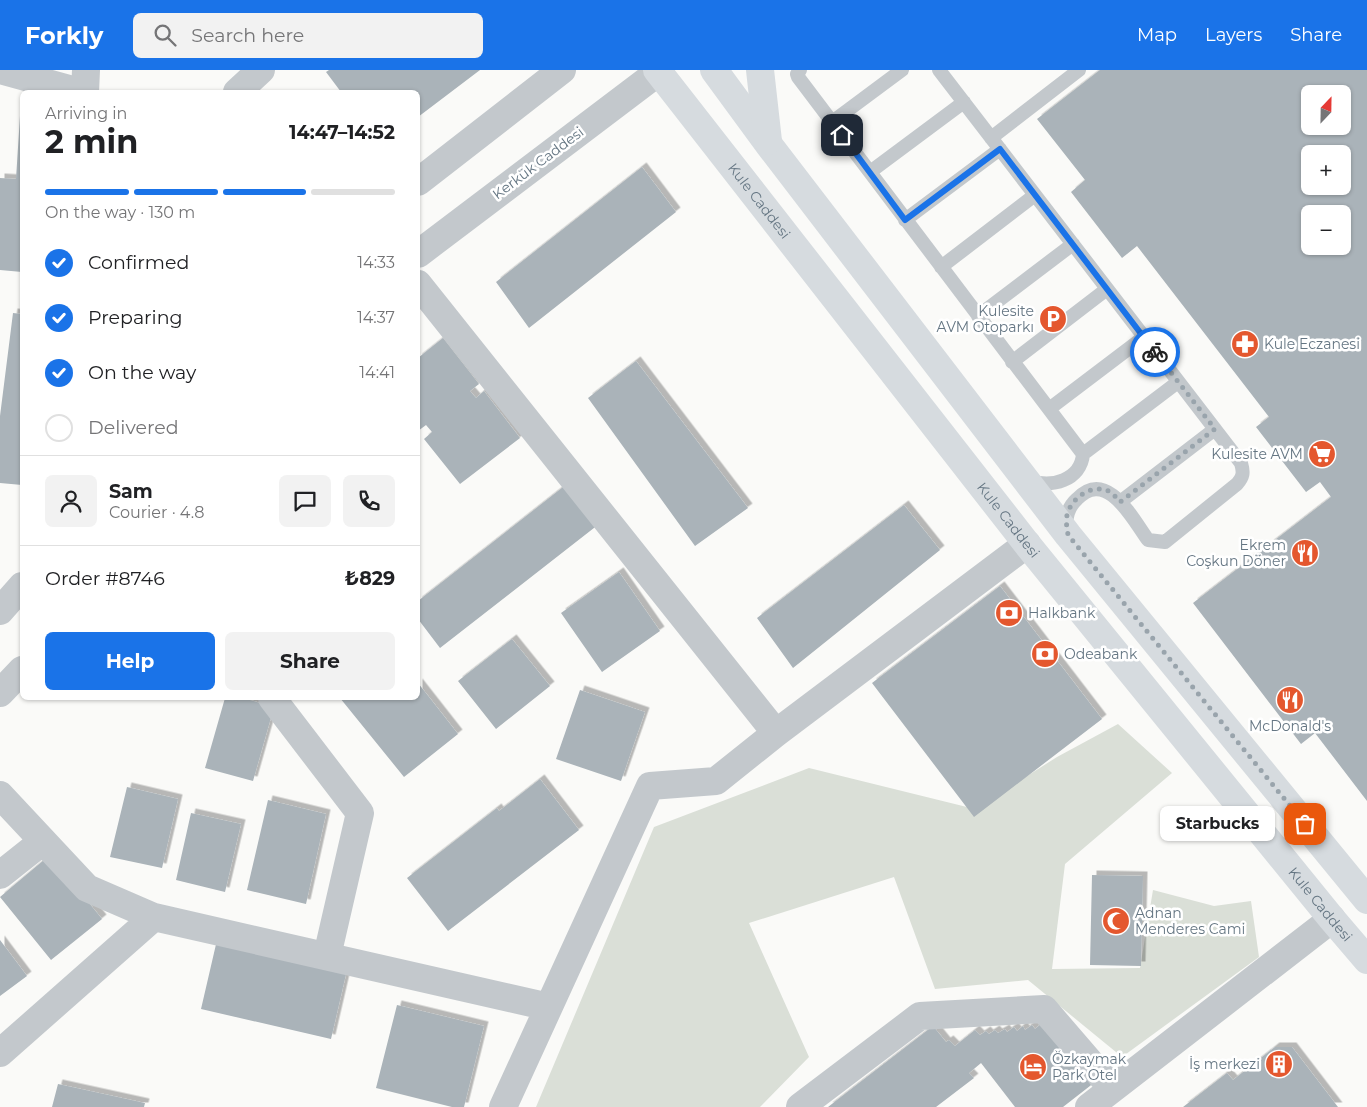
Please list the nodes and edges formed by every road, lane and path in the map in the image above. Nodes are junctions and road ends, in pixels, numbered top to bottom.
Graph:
1 (0, 70) edge
2 (86, 70) edge
3 (261, 70) edge
4 (562, 70) edge
5 (714, 70) edge
6 (760, 70) edge
7 (800, 70) edge
8 (902, 70) edge
9 (939, 70) edge
10 (1079, 70) edge
11 (659, 71) edge
12 (73, 90) edge
13 (85, 90) edge
14 (239, 90) edge
15 (964, 102) junction
16 (832, 122) junction
17 (996, 144) junction
18 (769, 145) junction
19 (870, 172) junction
20 (420, 180) edge
21 (1035, 195) junction
22 (905, 220) junction
23 (1073, 244) junction
24 (420, 252) edge
25 (941, 267) junction
26 (420, 287) edge
27 (1107, 289) junction
28 (978, 316) junction
29 (1144, 337) junction
30 (1012, 362) junction
31 (1178, 382) junction
32 (1049, 409) junction
33 (1215, 429) junction
34 (1083, 454) junction
35 (1025, 478) junction
36 (1120, 502) junction
37 (1068, 535) junction
38 (1027, 544) junction
39 (20, 588) edge
40 (0, 611) edge
41 (20, 672) edge
42 (0, 693) edge
43 (274, 700) edge
44 (776, 733) junction
45 (0, 795) edge
46 (43, 841) junction
47 (0, 875) edge
48 (1367, 900) edge
49 (154, 917) junction
50 (1332, 919) junction
51 (327, 956) junction
52 (1367, 960) edge
53 (549, 1007) junction
54 (0, 1053) edge
55 (1112, 1088) junction
56 (503, 1107) edge
57 (800, 1107) edge
58 (1089, 1107) edge

1 - 12 street
2 - 13 street
3 - 14 street
4 - 20 street
5 - 18 main road
6 - 18 main road
7 - 16 lane
8 - 16 lane
9 - 15 lane
10 - 17 lane
11 - 24 street, Kerkük Caddesi
11 - 38 main road, Kule Caddesi
15 - 17 lane
15 - 19 lane
16 - 19 lane
17 - 21 lane
17 - 22 lane
18 - 35 main road
19 - 22 lane
21 - 23 lane
21 - 25 lane
22 - 25 lane
23 - 27 lane
23 - 28 lane
25 - 28 lane
26 - 44 street
27 - 29 lane
27 - 30 lane
28 - 30 lane
29 - 31 lane
29 - 32 lane
30 - 32 lane
31 - 33 lane
31 - 34 lane
32 - 34 lane
33 - 36 lane
33 - 36 lane
34 - 35 lane
35 - 37 main road
36 - 37 lane
37 - 48 main road
38 - 44 street
38 - 50 main road, Kule Caddesi
39 - 40 street
41 - 42 street
43 - 51 street
44 - 53 street
45 - 46 street
46 - 47 street
46 - 49 street
49 - 51 street
49 - 54 street
50 - 52 main road, Kule Caddesi
50 - 55 street
51 - 53 street
53 - 56 street
55 - 57 street
55 - 58 street

